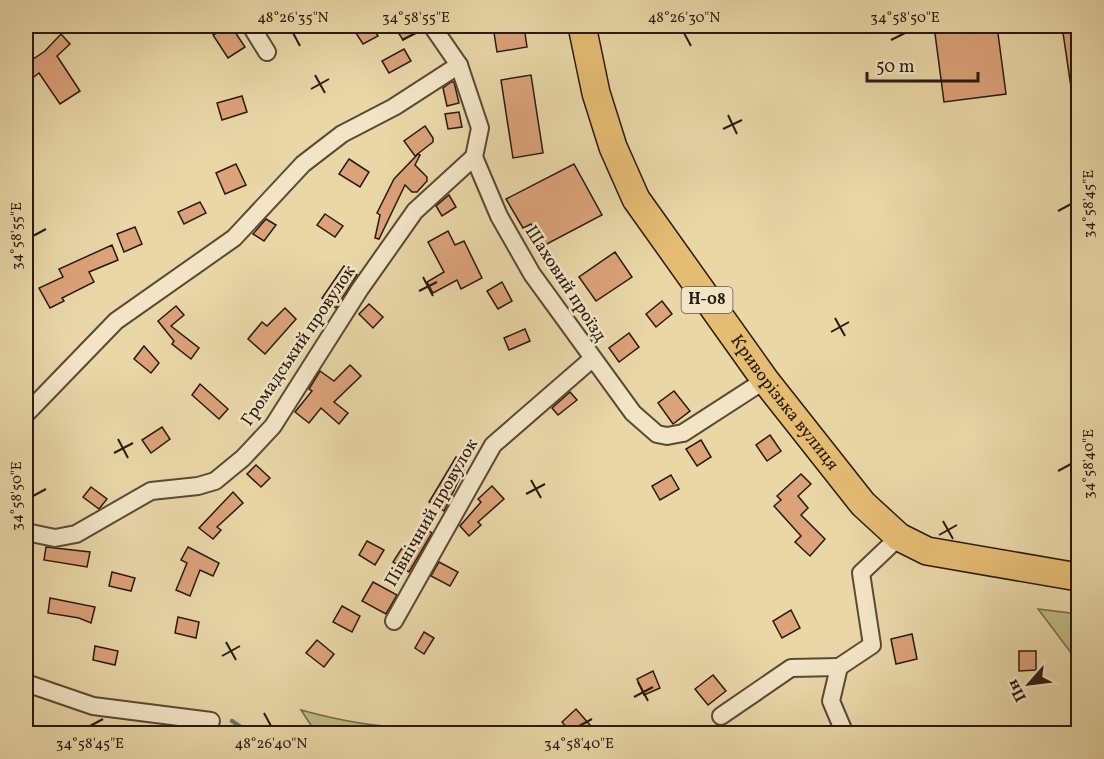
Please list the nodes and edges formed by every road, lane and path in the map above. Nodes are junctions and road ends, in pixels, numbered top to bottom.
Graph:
1 (251, 26) edge
2 (582, 26) edge
3 (437, 30) edge
4 (267, 52) dead end
5 (459, 65) junction
6 (474, 158) junction
7 (592, 359) junction
8 (765, 380) junction
9 (26, 414) edge
10 (26, 532) edge
11 (899, 537) junction
12 (1078, 577) edge
13 (394, 621) dead end
14 (839, 667) junction
15 (26, 683) edge
16 (721, 716) dead end
17 (211, 721) dead end
18 (845, 734) edge

1 - 4 street
2 - 8 main road, Криворізька вулиця / Н-08
3 - 5 street
5 - 6 street
5 - 9 street
6 - 7 street, Шаховий проїзд
6 - 10 street, Громадський провулок
7 - 8 street, Шаховий проїзд
7 - 13 street, Північний провулок
8 - 11 main road, Криворізька вулиця / Н-08
11 - 12 main road, Криворізька вулиця / Н-08
11 - 14 street
14 - 16 street
14 - 18 street
15 - 17 street

